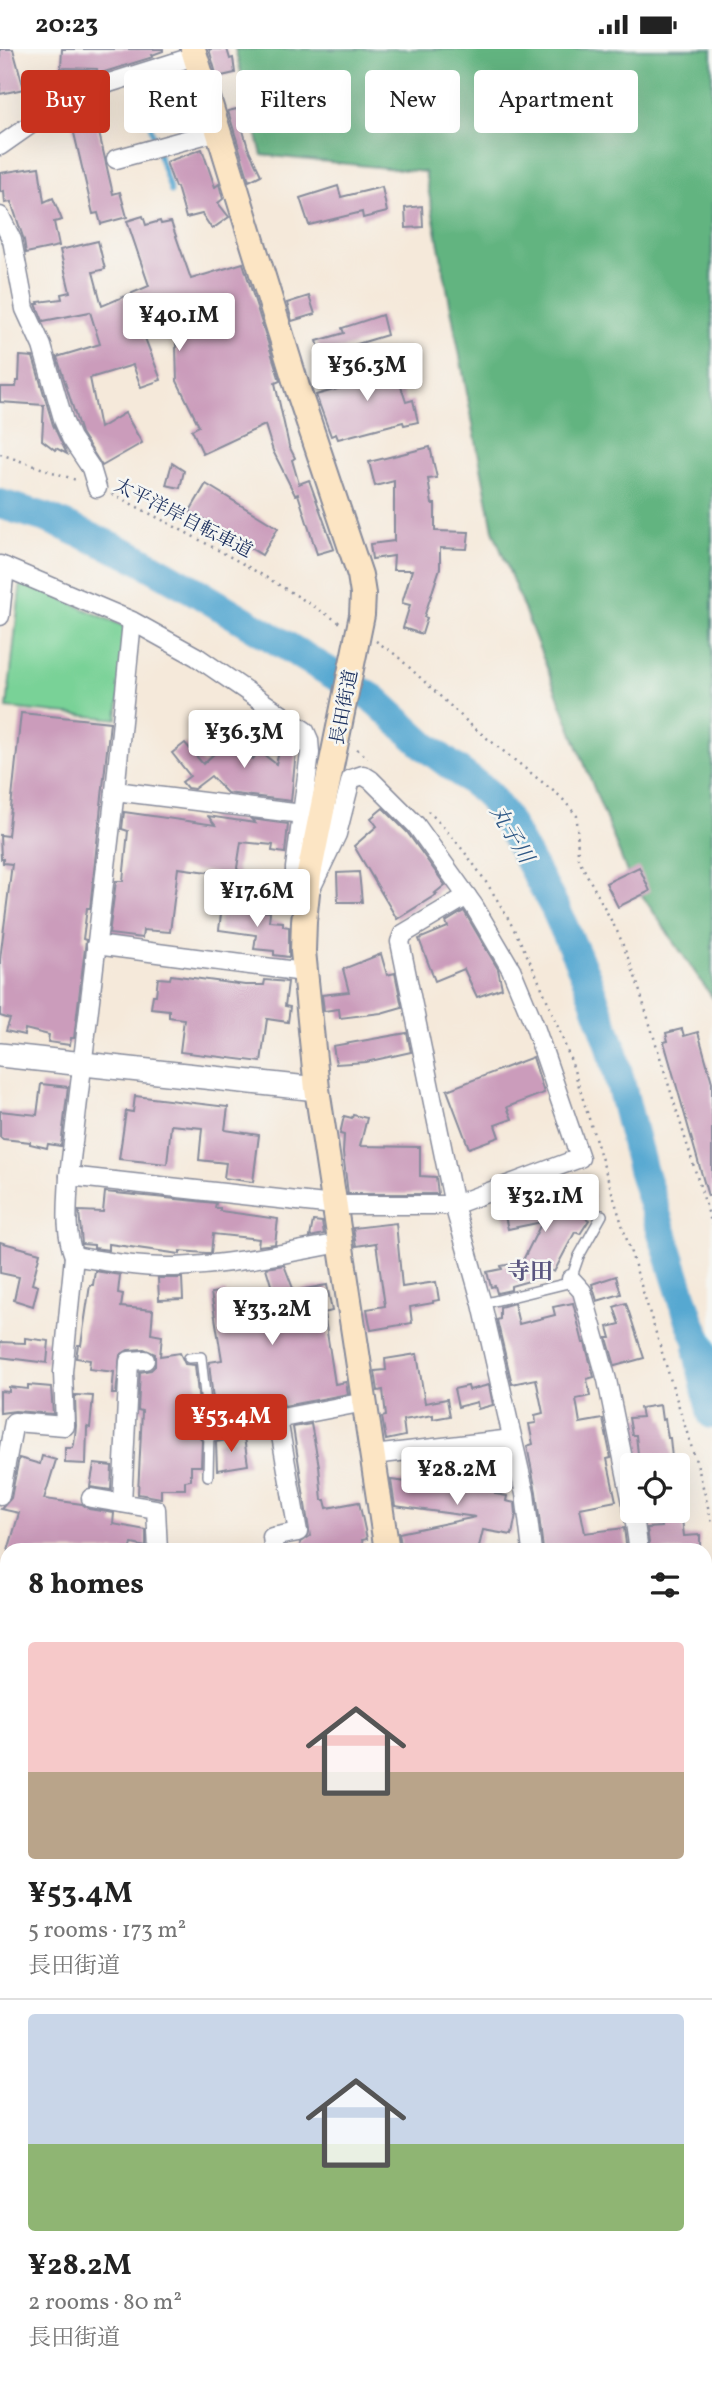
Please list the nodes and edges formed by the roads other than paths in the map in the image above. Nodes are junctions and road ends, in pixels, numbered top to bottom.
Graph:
1 (194, 53) edge
2 (199, 70) edge
3 (211, 133) edge
4 (219, 133) edge
5 (0, 146) edge
6 (117, 159) dead end
7 (0, 216) edge
8 (97, 488) road end
9 (2, 566) edge
10 (0, 616) edge
11 (132, 621) junction
12 (115, 791) junction
13 (302, 814) junction
14 (467, 896) junction
15 (306, 901) junction
16 (96, 945) junction
17 (304, 972) junction
18 (0, 1055) edge
19 (83, 1065) junction
20 (317, 1089) junction
21 (69, 1176) junction
22 (334, 1205) junction
23 (454, 1205) junction
24 (602, 1215) dead end
25 (340, 1243) junction
26 (74, 1256) junction
27 (571, 1279) junction
28 (482, 1304) junction
29 (188, 1358) dead end
30 (145, 1360) dead end
31 (365, 1402) junction
32 (278, 1419) junction
33 (209, 1432) junction
34 (512, 1439) junction
35 (622, 1453) edge
36 (373, 1455) junction
37 (208, 1476) dead end
38 (0, 1495) edge
39 (91, 1498) dead end
40 (122, 1503) junction
41 (635, 1523) edge
42 (158, 1543) edge
43 (273, 1543) edge
44 (386, 1543) edge
45 (531, 1543) edge
46 (638, 1543) edge

1 - 2 main road, 長田街道
1 - 5 street
3 - 6 street
4 - 15 main road, 長田街道
7 - 8 street
9 - 10 street
9 - 11 street
11 - 12 street
11 - 13 street
12 - 13 street
12 - 16 street
13 - 15 street
14 - 15 street
14 - 23 street
14 - 23 street
15 - 17 main road, 長田街道
16 - 17 street
16 - 19 street
17 - 20 main road, 長田街道
18 - 19 street
19 - 20 street
19 - 21 street
20 - 22 main road, 長田街道
21 - 22 street
21 - 26 street
22 - 23 street
22 - 25 main road, 長田街道
23 - 28 street
24 - 27 lane
25 - 26 street
25 - 31 main road, 長田街道
26 - 38 street
27 - 28 lane
27 - 35 street
28 - 34 street
29 - 33 lane
30 - 40 street
31 - 32 street
31 - 36 main road, 長田街道
32 - 33 street
32 - 43 street
33 - 37 lane
34 - 36 street
34 - 45 street
36 - 44 main road, 長田街道
39 - 40 street
40 - 42 street
41 - 46 street

